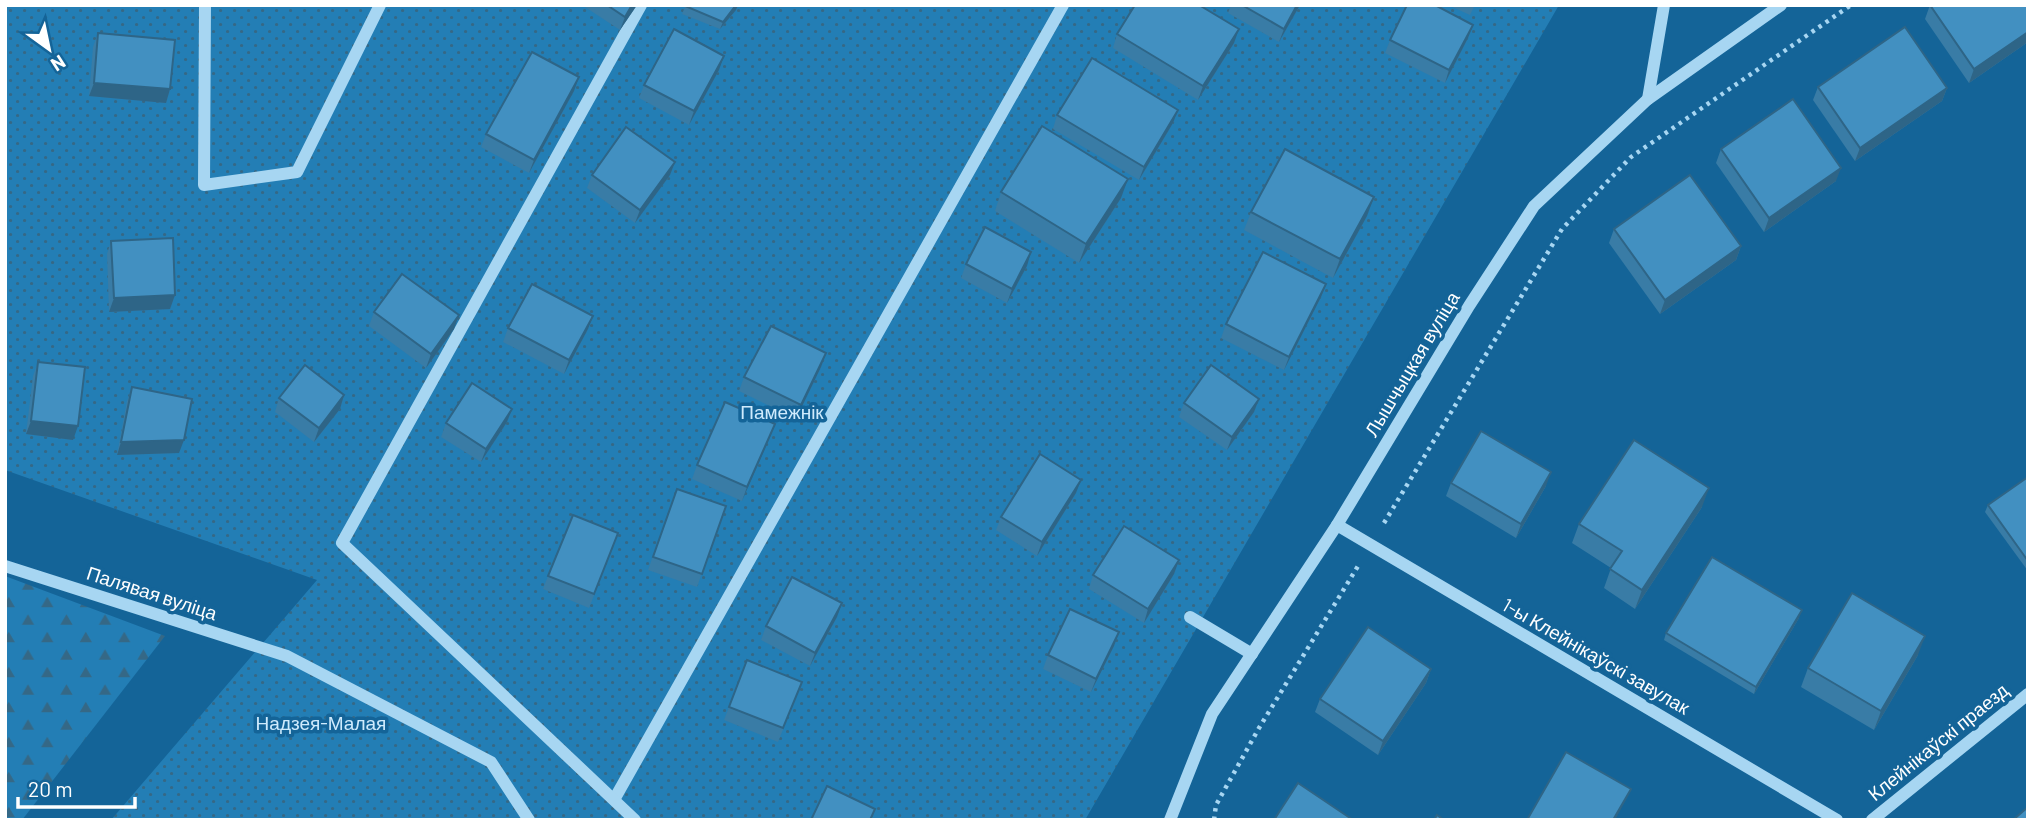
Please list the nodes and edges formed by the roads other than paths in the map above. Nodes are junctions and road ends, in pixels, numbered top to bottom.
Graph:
1 (205, 5) edge
2 (380, 5) edge
3 (640, 5) edge
4 (1063, 5) edge
5 (1664, 5) edge
6 (1781, 5) edge
7 (1648, 99) junction
8 (1337, 524) junction
9 (5, 566) edge
10 (1190, 617) dead end
11 (1252, 654) junction
12 (2028, 694) edge
13 (615, 798) junction
14 (529, 820) edge
15 (635, 820) edge
16 (1170, 820) edge
17 (1837, 820) edge
18 (1872, 820) edge

1 - 2 street
3 - 13 street
4 - 13 street
5 - 7 street
6 - 7 street, Лышчыцкая вуліца
7 - 8 street, Лышчыцкая вуліца
8 - 11 street, Лышчыцкая вуліца
8 - 17 street, 1-ы Клейнікаўскі завулак
9 - 14 street, Палявая вуліца
10 - 11 street
11 - 16 street, Лышчыцкая вуліца
12 - 18 street, Клейнікаўскі праезд
13 - 15 street

